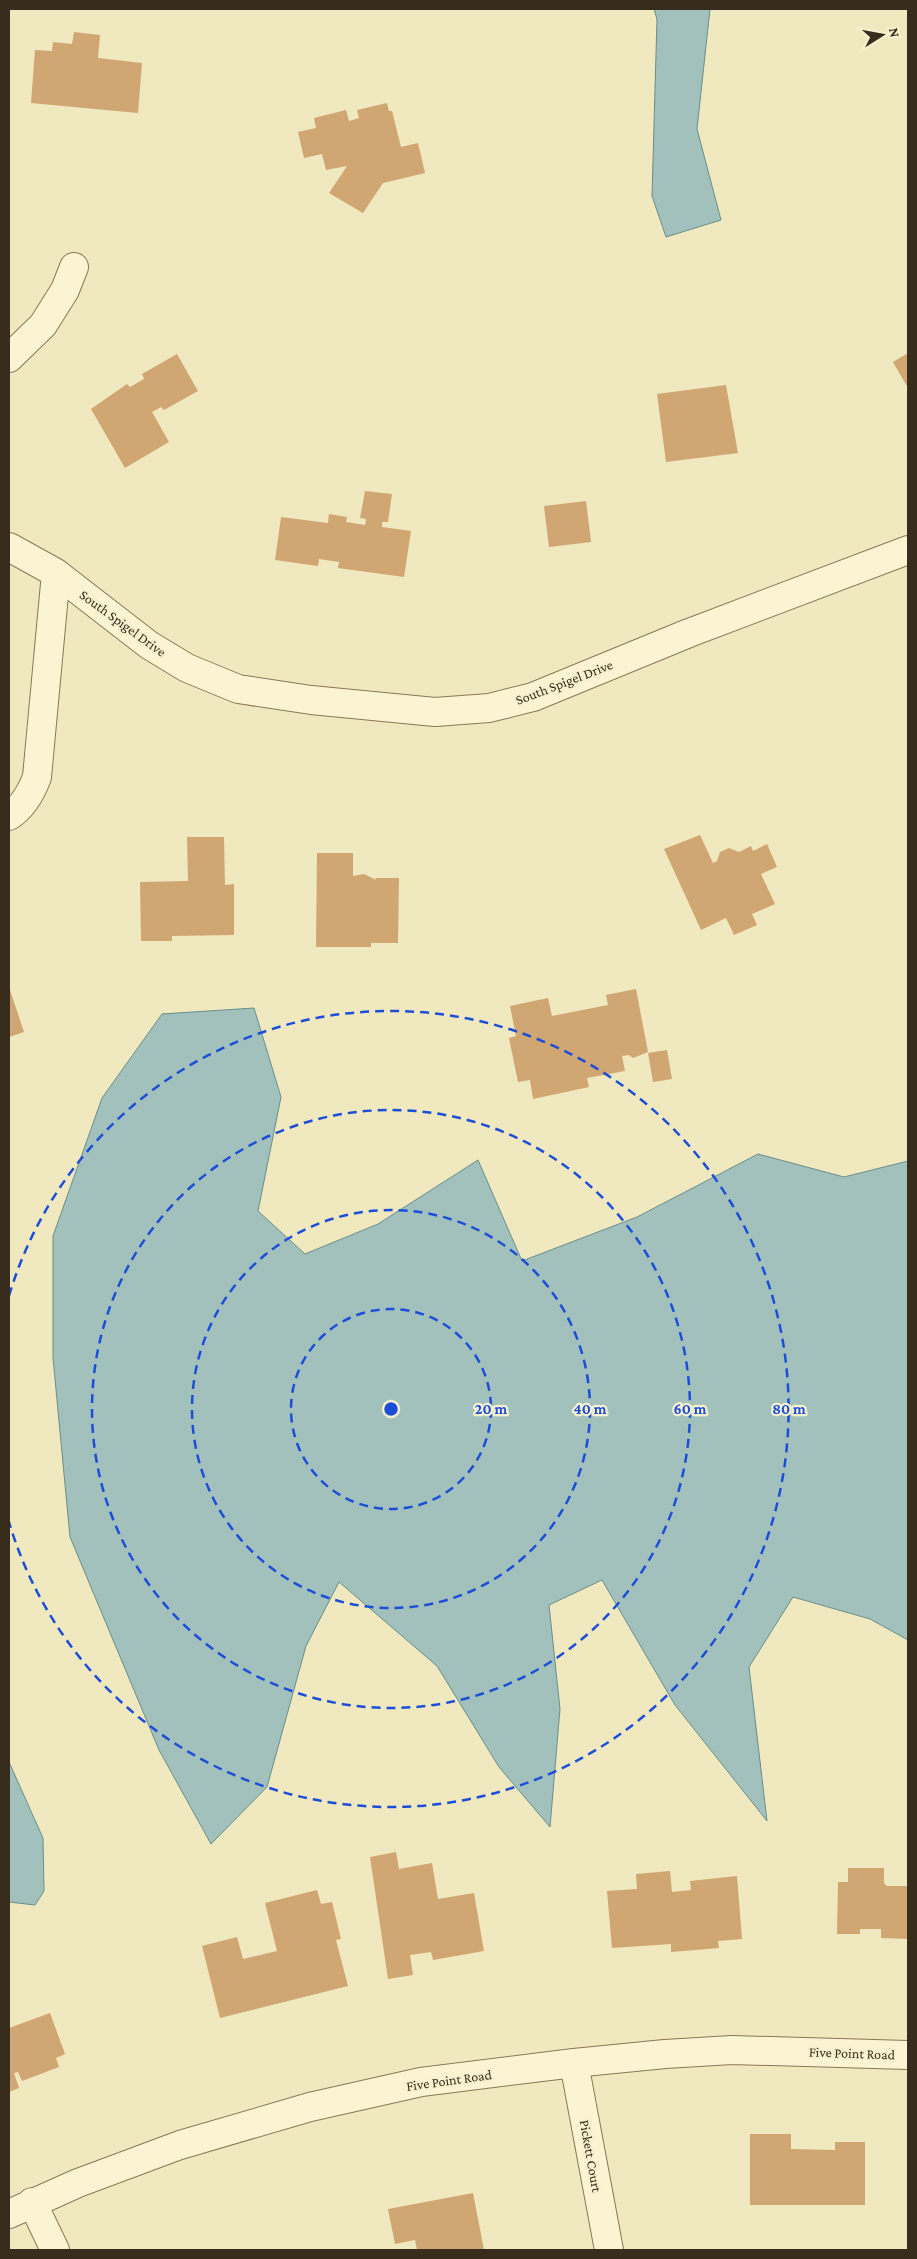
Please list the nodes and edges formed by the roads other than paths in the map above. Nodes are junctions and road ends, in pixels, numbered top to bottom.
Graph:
1 (74, 267) dead end
2 (9, 358) edge
3 (9, 547) edge
4 (908, 550) edge
5 (56, 573) junction
6 (9, 816) edge
7 (908, 2055) edge
8 (574, 2063) junction
9 (21, 2208) edge
10 (55, 2250) edge
11 (609, 2250) edge

1 - 2 street
3 - 5 street, South Spigel Drive
4 - 5 street, South Spigel Drive
5 - 6 street
7 - 8 street, Five Point Road
8 - 9 street, Five Point Road
8 - 11 street, Pickett Court
9 - 10 street

